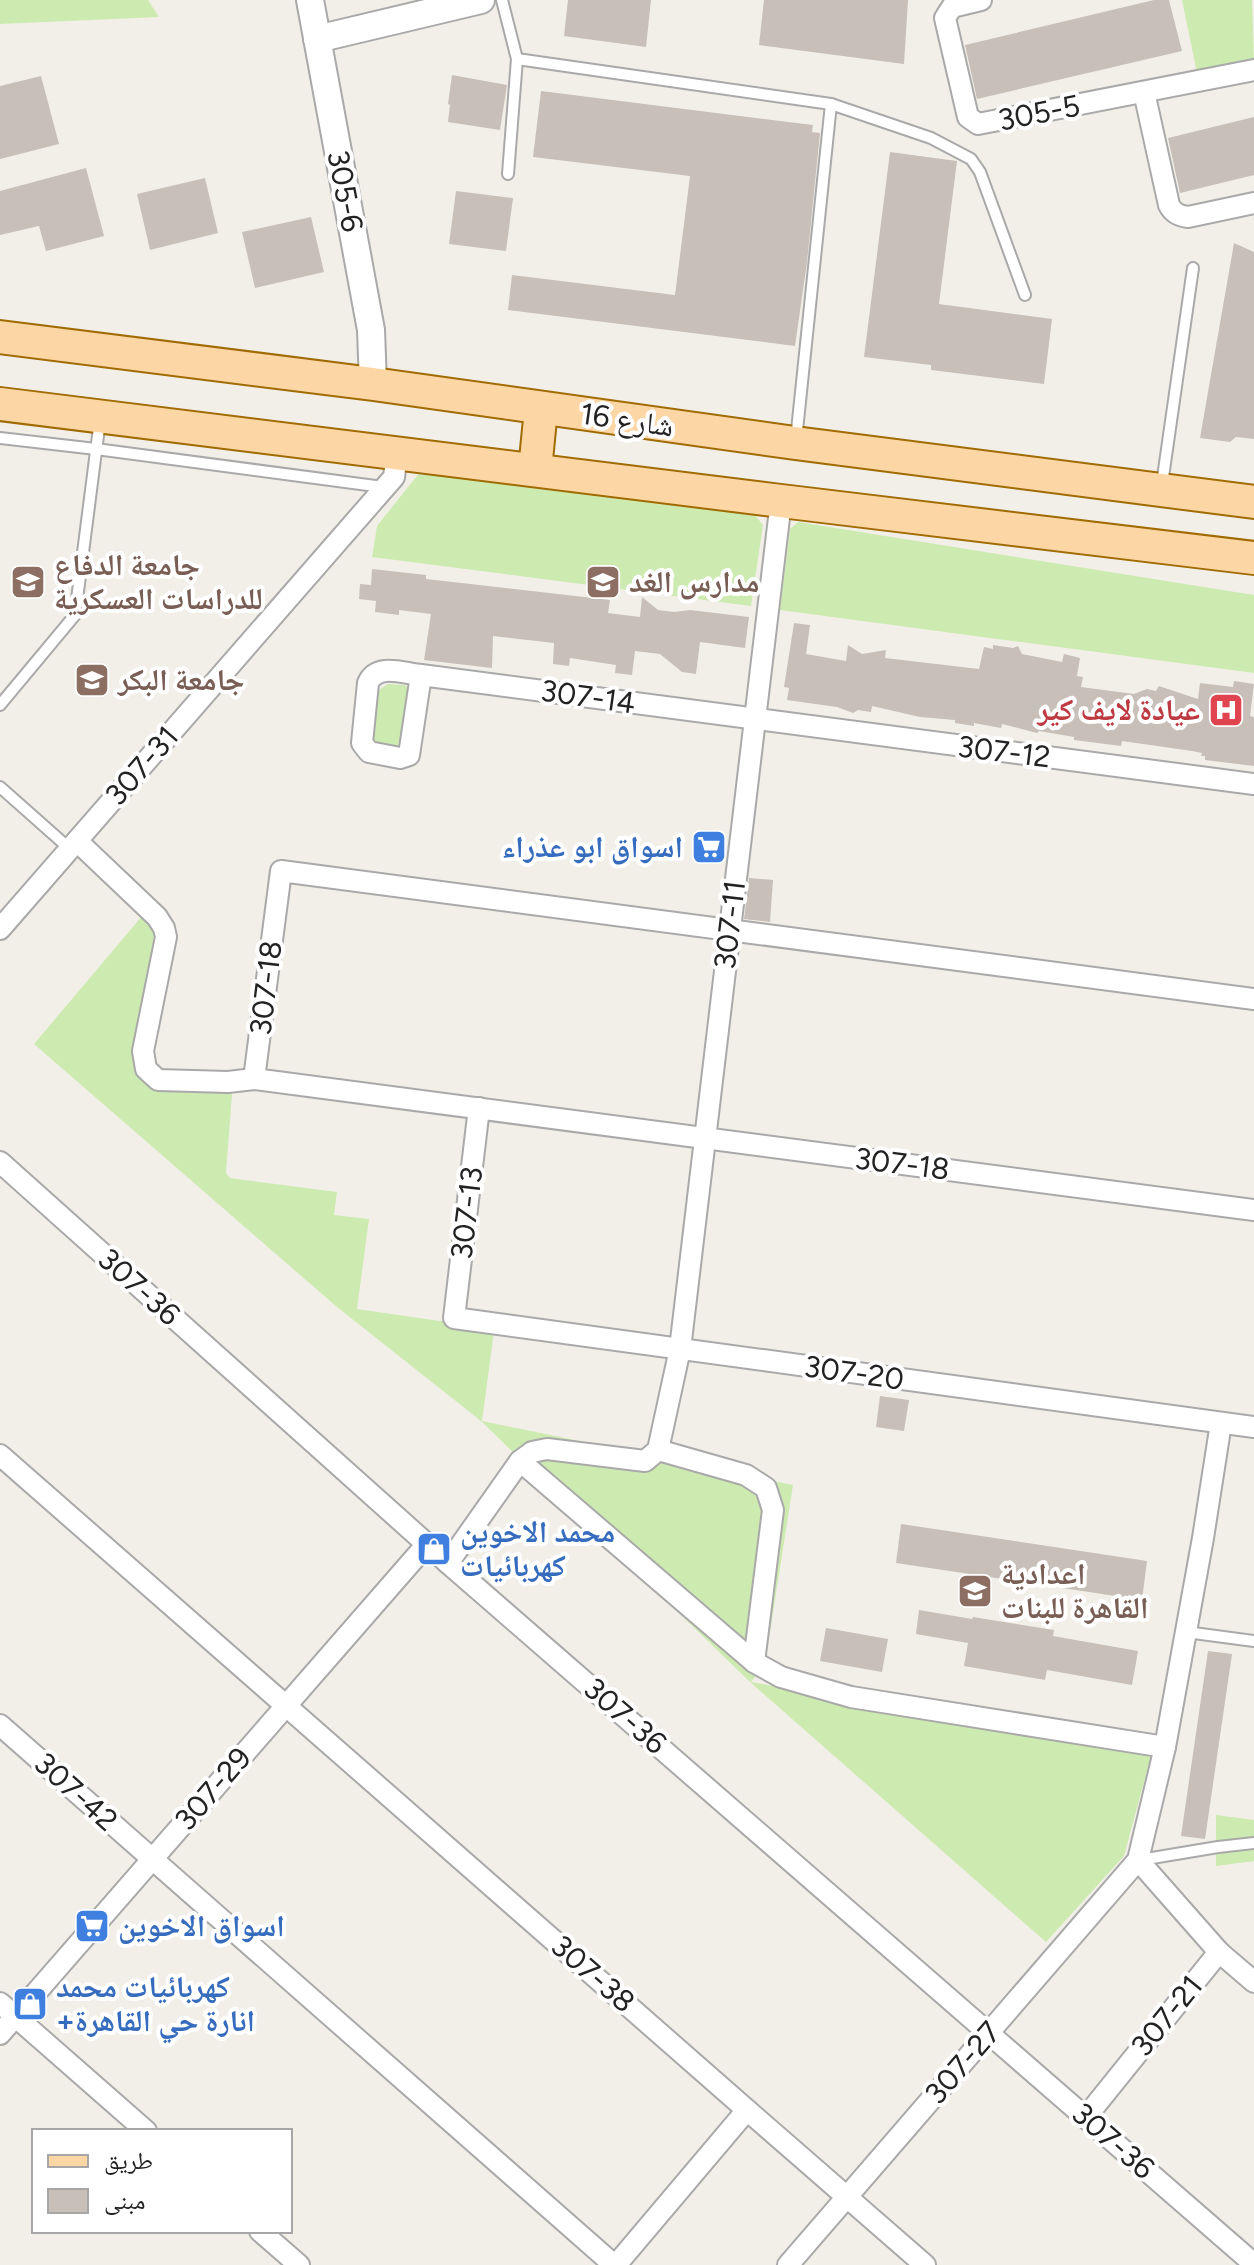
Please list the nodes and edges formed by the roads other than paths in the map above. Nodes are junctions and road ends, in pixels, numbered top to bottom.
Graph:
1 (310, 0) edge
2 (481, 0) edge
3 (502, 0) edge
4 (969, 1) edge
5 (317, 39) junction
6 (517, 59) junction
7 (1254, 70) edge
8 (1144, 92) junction
9 (831, 104) junction
10 (508, 174) dead end
11 (1254, 203) edge
12 (1193, 268) dead end
13 (1025, 295) dead end
14 (0, 337) edge
15 (373, 384) junction
16 (0, 404) edge
17 (541, 409) junction
18 (101, 416) junction
19 (0, 438) edge
20 (795, 443) junction
21 (96, 449) junction
22 (397, 453) junction
23 (535, 470) junction
24 (385, 488) junction
25 (1161, 490) junction
26 (781, 501) junction
27 (1254, 502) edge
28 (1254, 558) edge
29 (421, 675) junction
30 (0, 705) edge
31 (755, 719) junction
32 (1254, 784) edge
33 (0, 787) edge
34 (74, 845) junction
35 (0, 929) edge
36 (730, 930) junction
37 (1254, 999) edge
38 (254, 1079) junction
39 (479, 1108) junction
40 (705, 1138) junction
41 (0, 1162) edge
42 (1254, 1210) edge
43 (454, 1318) joint
44 (680, 1349) junction
45 (1221, 1423) junction
46 (1254, 1427) edge
47 (658, 1450) junction
48 (0, 1455) edge
49 (520, 1461) junction
50 (427, 1544) junction
51 (448, 1563) junction
52 (1186, 1632) junction
53 (1254, 1641) edge
54 (754, 1662) junction
55 (287, 1705) junction
56 (0, 1725) edge
57 (1165, 1747) junction
58 (1254, 1843) edge
59 (152, 1860) junction
60 (1138, 1860) junction
61 (1219, 1952) junction
62 (1254, 1982) edge
63 (8, 2010) edge
64 (989, 2032) junction
65 (0, 2034) edge
66 (747, 2110) junction
67 (1086, 2117) junction
68 (144, 2129) edge
69 (847, 2197) junction
70 (262, 2233) edge
71 (1254, 2264) edge
72 (299, 2265) edge
73 (615, 2265) edge
74 (788, 2265) edge
75 (925, 2265) edge

1 - 5 street, 305-6
2 - 5 street
3 - 6 lane
4 - 8 street, 305-5
5 - 15 street, 305-6
6 - 9 lane
6 - 10 lane
7 - 8 street, 305-5
8 - 11 street
9 - 13 lane
9 - 20 lane
12 - 25 lane
14 - 15 main road, شارع 16
15 - 17 main road, شارع 16
16 - 18 main road, شارع 16
17 - 20 main road, شارع 16
17 - 23 main road
18 - 21 lane
18 - 22 main road, شارع 16
19 - 21 lane
20 - 25 main road, شارع 16
21 - 24 lane
21 - 30 lane
22 - 23 main road, شارع 16
22 - 24 street, 307-31
23 - 26 main road, شارع 16
24 - 34 street, 307-31
25 - 27 main road, شارع 16
26 - 28 main road, شارع 16
26 - 31 street, 307-11
29 - 29 street, 307-14
29 - 31 street, 307-14
31 - 32 street, 307-12
31 - 36 street, 307-11
33 - 34 lane
34 - 35 street, 307-31
34 - 38 street
36 - 37 street, 307-18
36 - 38 street, 307-18
36 - 40 street, 307-11
38 - 39 street, 307-18
39 - 40 street, 307-18
39 - 43 street, 307-13
40 - 42 street, 307-18
40 - 44 street, 307-11
41 - 50 street, 307-36
43 - 44 street, 307-20
44 - 45 street, 307-20
44 - 47 street, 307-11
45 - 46 street, 307-20
45 - 52 street
47 - 49 street
47 - 54 street
48 - 55 street
49 - 51 street
49 - 54 street
50 - 51 street, 307-36
50 - 55 street, 307-29
51 - 64 street, 307-36
52 - 53 lane
52 - 57 street
54 - 57 street
55 - 59 street, 307-29
55 - 66 street, 307-38
56 - 59 street, 307-42
57 - 60 street
58 - 60 lane
59 - 63 street, 307-29
59 - 73 street
60 - 61 street
60 - 64 street, 307-27
61 - 62 street, 307-21
61 - 67 street, 307-21
63 - 65 street, 307-29
63 - 68 street
64 - 67 street, 307-36
64 - 69 street, 307-27
66 - 69 street, 307-38
66 - 73 street
67 - 71 street, 307-36
69 - 74 street, 307-27
69 - 75 street, 307-38
70 - 72 street

